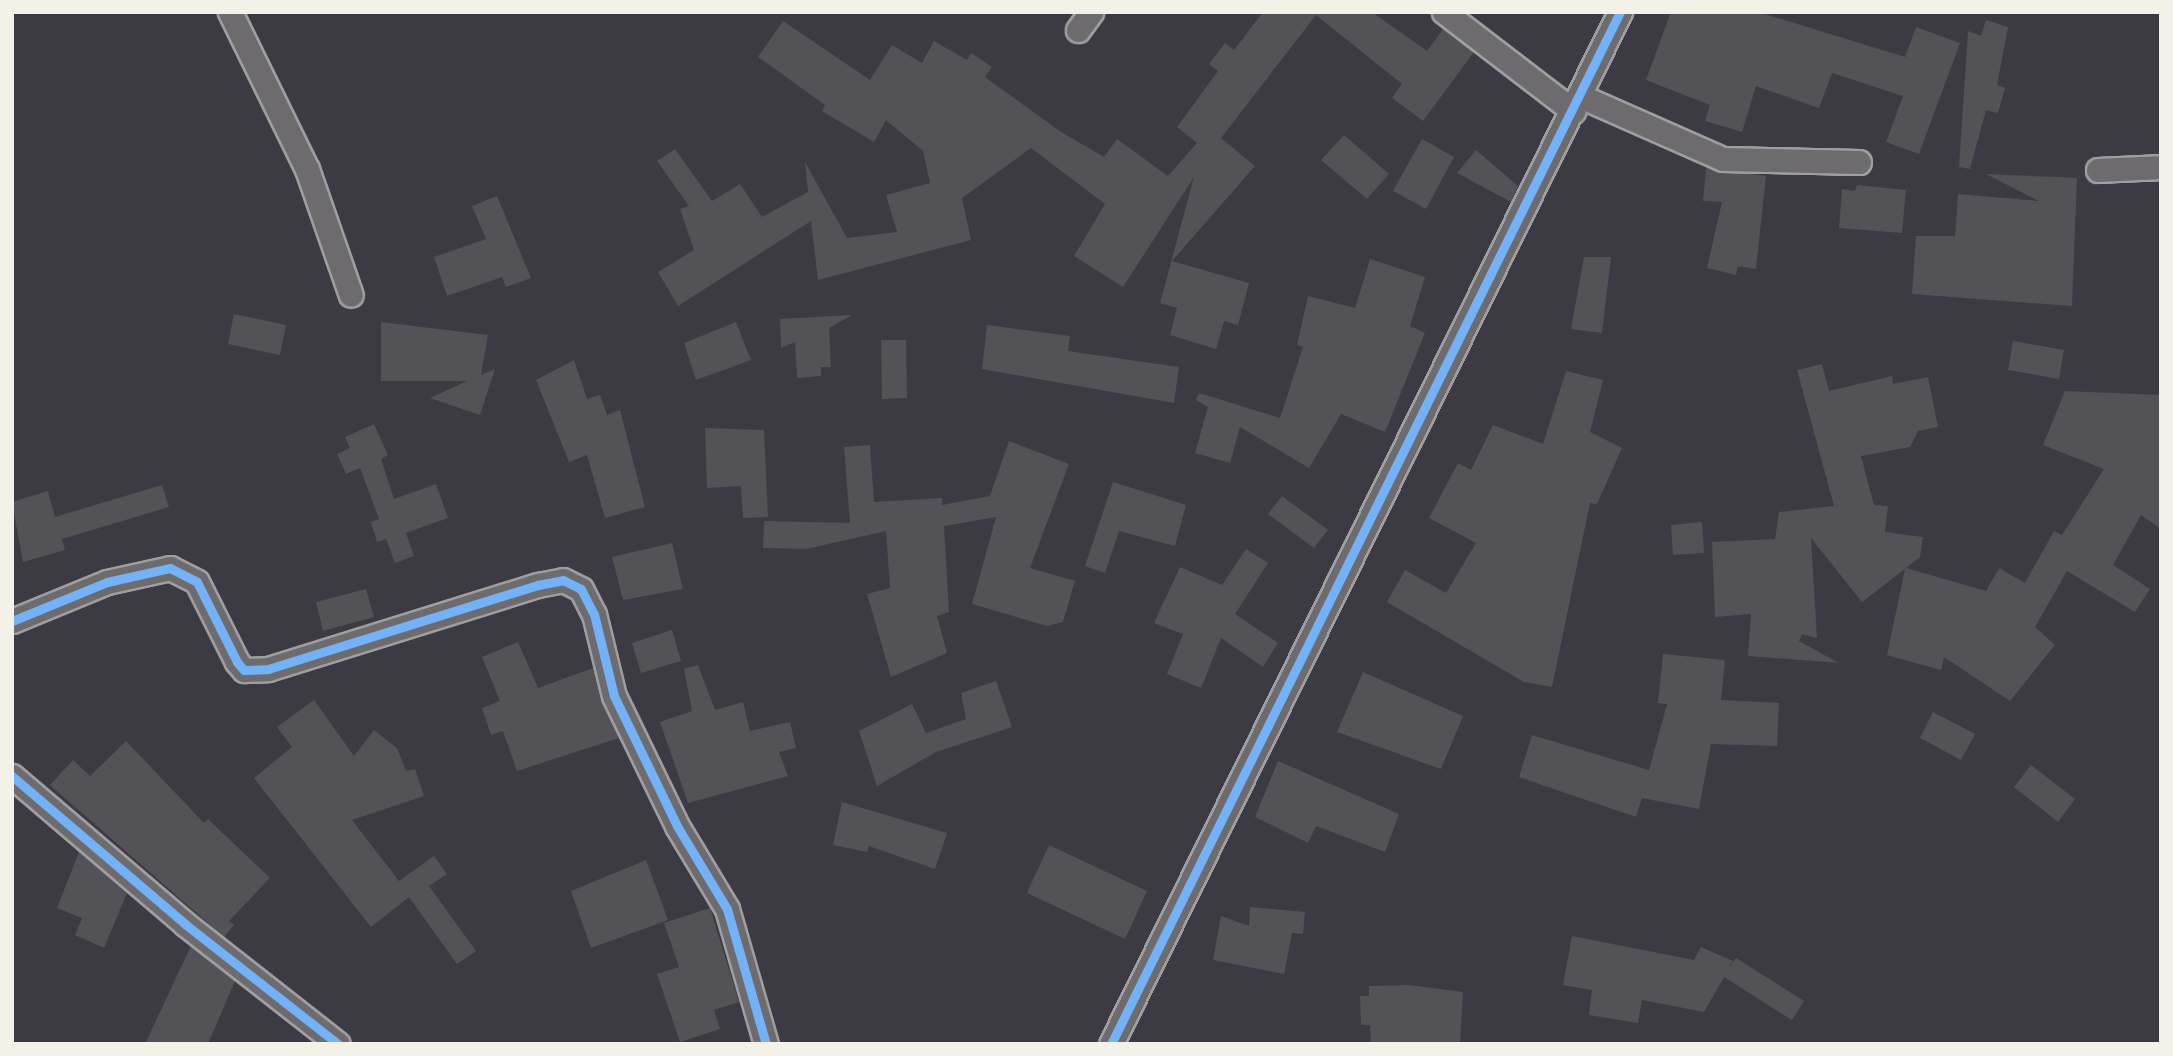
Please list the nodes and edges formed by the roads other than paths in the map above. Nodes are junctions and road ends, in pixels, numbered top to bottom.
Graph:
1 (230, 12) edge
2 (1444, 12) edge
3 (1620, 12) edge
4 (1577, 103) junction
5 (1859, 162) dead end
6 (2161, 167) edge
7 (2098, 170) dead end
8 (351, 295) dead end
9 (12, 621) edge
10 (12, 776) edge
11 (338, 1044) edge
12 (766, 1044) edge
13 (1111, 1044) edge

1 - 8 street
2 - 4 street
3 - 4 street
4 - 5 street
4 - 13 street
6 - 7 street
9 - 12 street
10 - 11 street

